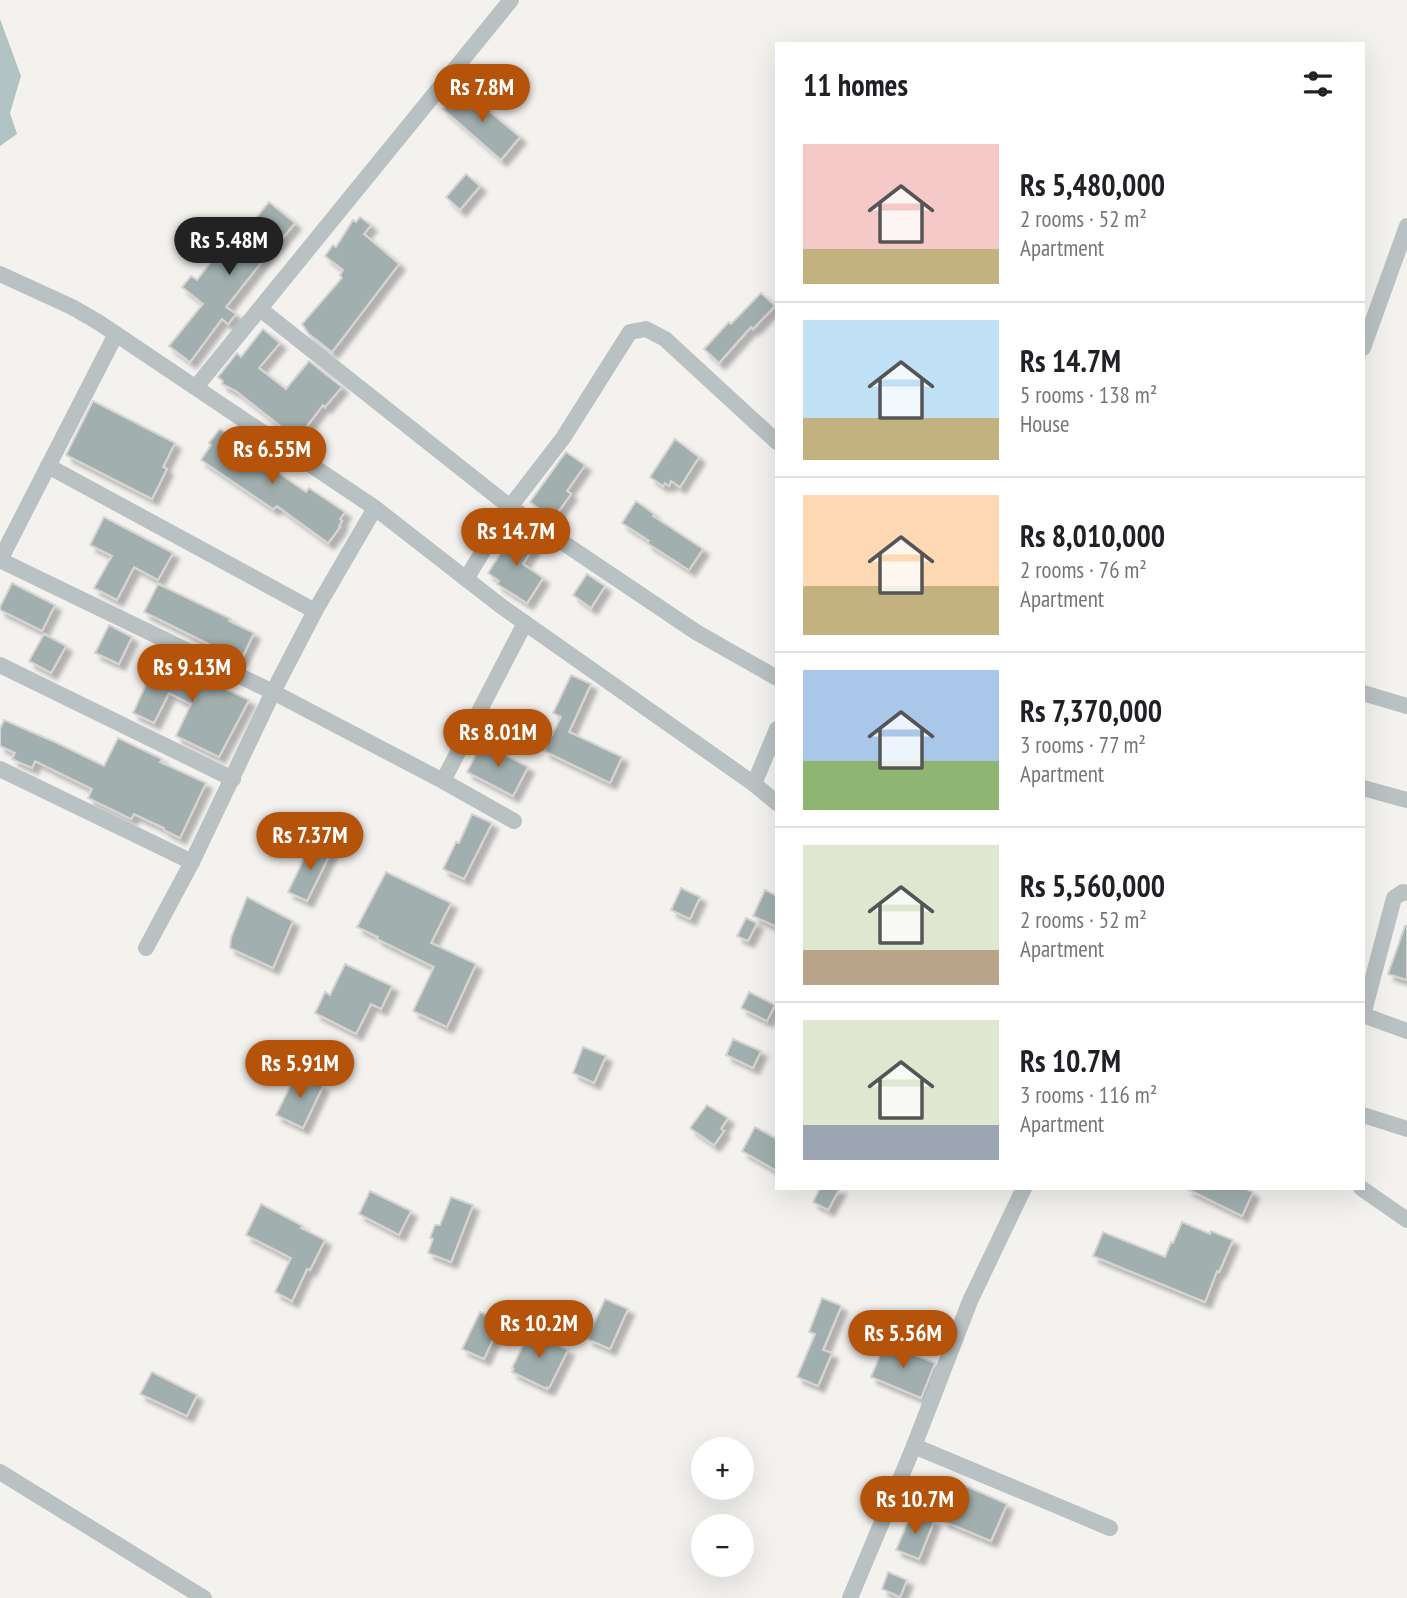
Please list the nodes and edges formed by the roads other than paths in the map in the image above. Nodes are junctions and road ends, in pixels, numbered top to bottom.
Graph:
1 (511, 0) edge
2 (1407, 226) edge
3 (0, 274) edge
4 (260, 309) junction
5 (116, 334) junction
6 (1365, 342) edge
7 (196, 387) junction
8 (775, 440) edge
9 (48, 466) junction
10 (510, 507) junction
11 (375, 508) junction
12 (0, 560) edge
13 (466, 579) junction
14 (315, 611) junction
15 (525, 623) junction
16 (0, 665) edge
17 (775, 677) edge
18 (274, 692) junction
19 (1365, 694) edge
20 (1407, 706) edge
21 (775, 734) edge
22 (0, 769) edge
23 (233, 779) junction
24 (443, 782) junction
25 (754, 784) junction
26 (1365, 789) edge
27 (1407, 800) edge
28 (775, 801) edge
29 (513, 821) dead end
30 (192, 862) junction
31 (1407, 893) edge
32 (146, 948) dead end
33 (1365, 1007) edge
34 (1365, 1016) edge
35 (1407, 1031) edge
36 (1365, 1116) edge
37 (1407, 1129) edge
38 (1023, 1190) edge
39 (1365, 1190) edge
40 (1407, 1220) edge
41 (914, 1446) junction
42 (0, 1472) edge
43 (1110, 1528) dead end
44 (204, 1598) edge
45 (850, 1598) edge

1 - 4 street
2 - 6 street
3 - 5 street
4 - 7 street
4 - 10 street
5 - 7 street
5 - 9 street
7 - 11 street
8 - 10 street
9 - 12 street
9 - 14 street
10 - 13 street
10 - 17 street
11 - 13 street
11 - 14 street
12 - 18 street
13 - 15 street
14 - 18 street
15 - 24 street
15 - 25 street
16 - 23 street
18 - 23 street
18 - 24 street
19 - 20 street
21 - 25 street
22 - 30 street
23 - 30 street
24 - 29 street
25 - 28 street
26 - 27 street
30 - 32 street
31 - 33 street
34 - 35 street
36 - 37 street
38 - 41 street
39 - 40 street
41 - 43 street
41 - 45 street
42 - 44 street

